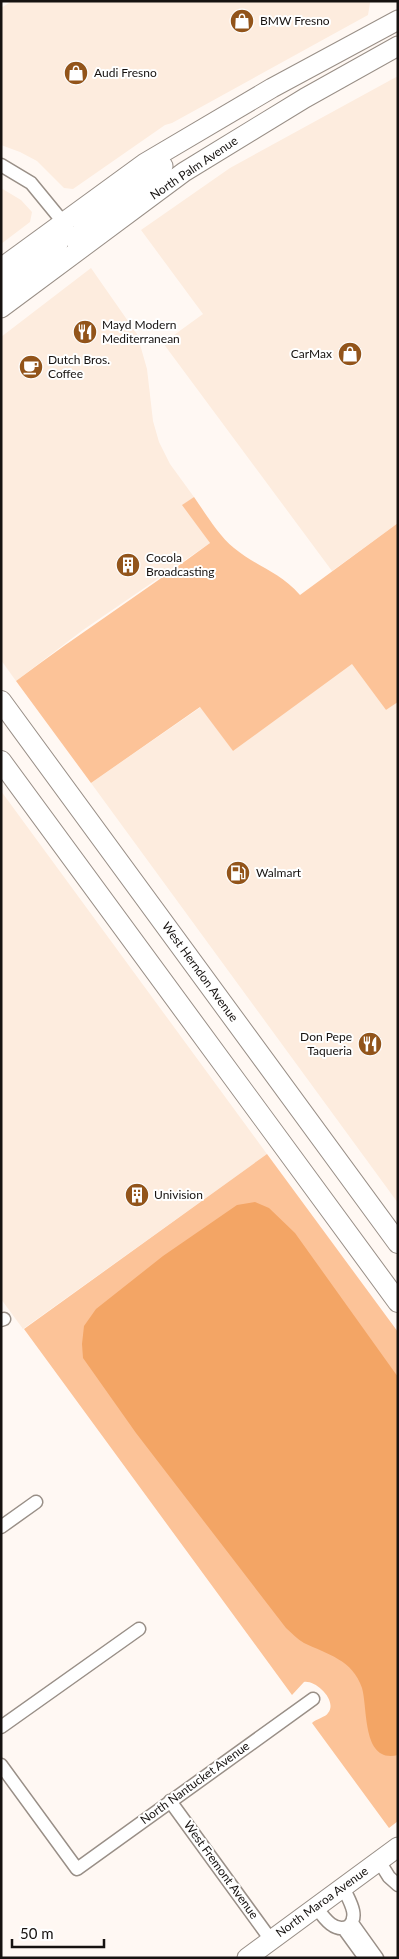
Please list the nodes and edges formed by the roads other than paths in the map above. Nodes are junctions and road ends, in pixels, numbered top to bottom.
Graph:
1 (398, 20) edge
2 (398, 46) edge
3 (183, 140) junction
4 (1, 165) edge
5 (62, 222) junction
6 (77, 251) junction
7 (1, 268) edge
8 (1, 289) edge
9 (1, 308) edge
10 (1, 702) edge
11 (1, 761) edge
12 (398, 1244) edge
13 (398, 1302) edge
14 (36, 1502) dead end
15 (1, 1527) edge
16 (139, 1629) dead end
17 (313, 1699) dead end
18 (1, 1727) edge
19 (1, 1764) edge
20 (170, 1801) junction
21 (398, 1847) edge
22 (379, 1861) junction
23 (398, 1885) edge
24 (343, 1887) junction
25 (316, 1907) junction
26 (348, 1926) junction
27 (271, 1940) junction
28 (247, 1958) edge
29 (365, 1958) edge
30 (377, 1958) edge

1 - 3 main road
2 - 6 main road, North Palm Avenue
3 - 5 main road
3 - 6 main road
4 - 5 street
5 - 7 main road
5 - 8 main road
6 - 9 main road, North Palm Avenue
10 - 12 main road, West Herndon Avenue
11 - 13 main road
14 - 15 street
16 - 18 street
17 - 20 street, North Nantucket Avenue
19 - 20 street, North Nantucket Avenue
20 - 27 street, West Fremont Avenue
21 - 22 main road, North Maroa Avenue
22 - 23 street
22 - 24 main road, North Maroa Avenue
24 - 25 main road, North Maroa Avenue
24 - 26 street
25 - 26 street
25 - 27 main road, North Maroa Avenue
26 - 29 street
26 - 30 street
27 - 28 main road, North Maroa Avenue

